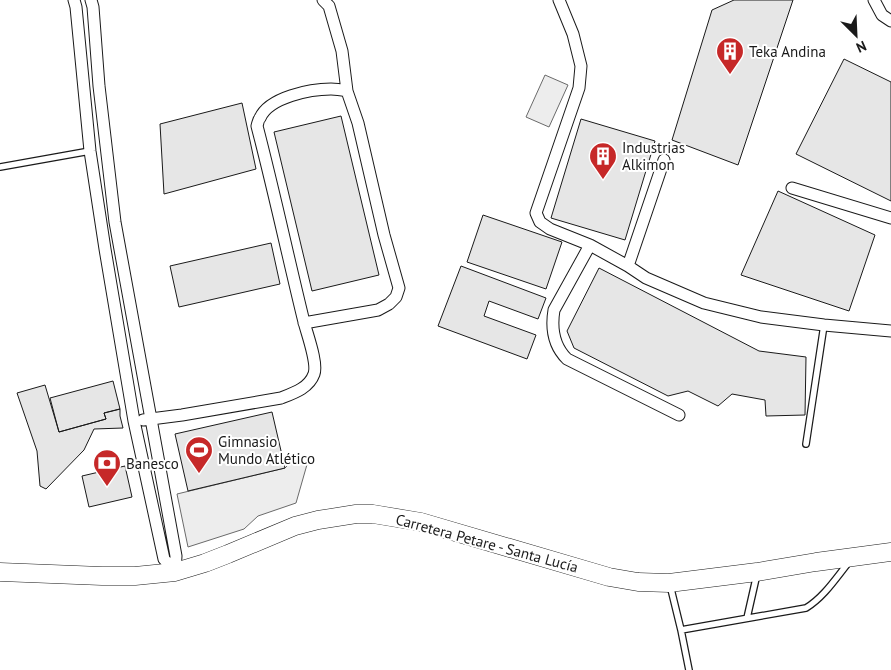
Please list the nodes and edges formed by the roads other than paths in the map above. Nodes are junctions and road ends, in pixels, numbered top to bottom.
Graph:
1 (74, 0) edge
2 (91, 0) edge
3 (323, 0) edge
4 (559, 0) edge
5 (874, 0) edge
6 (891, 21) edge
7 (347, 91) junction
8 (90, 151) junction
9 (664, 160) dead end
10 (0, 167) edge
11 (792, 188) dead end
12 (891, 218) edge
13 (590, 245) junction
14 (628, 266) junction
15 (304, 323) junction
16 (824, 325) junction
17 (891, 331) edge
18 (679, 414) dead end
19 (151, 419) junction
20 (134, 421) junction
21 (806, 444) dead end
22 (888, 551) edge
23 (853, 557) junction
24 (0, 572) edge
25 (175, 572) junction
26 (757, 572) junction
27 (669, 583) junction
28 (747, 618) junction
29 (681, 630) junction
30 (689, 670) edge

1 - 8 street
2 - 19 street
3 - 7 street
4 - 13 street
5 - 6 street
7 - 15 street
7 - 15 street
8 - 10 lane
8 - 20 street
9 - 14 street
11 - 12 street
13 - 14 street
13 - 18 street
14 - 16 street
15 - 19 street
16 - 17 street
16 - 21 lane
19 - 20 street
19 - 25 street
20 - 25 street
22 - 23 main road, Carretera Petare - Santa Lucía
23 - 26 main road, Carretera Petare - Santa Lucía
23 - 28 lane
24 - 25 main road, Carretera Petare - Santa Lucía
25 - 27 main road, Carretera Petare - Santa Lucía
26 - 27 main road, Carretera Petare - Santa Lucía
26 - 28 lane
27 - 29 lane
28 - 29 lane
29 - 30 lane

